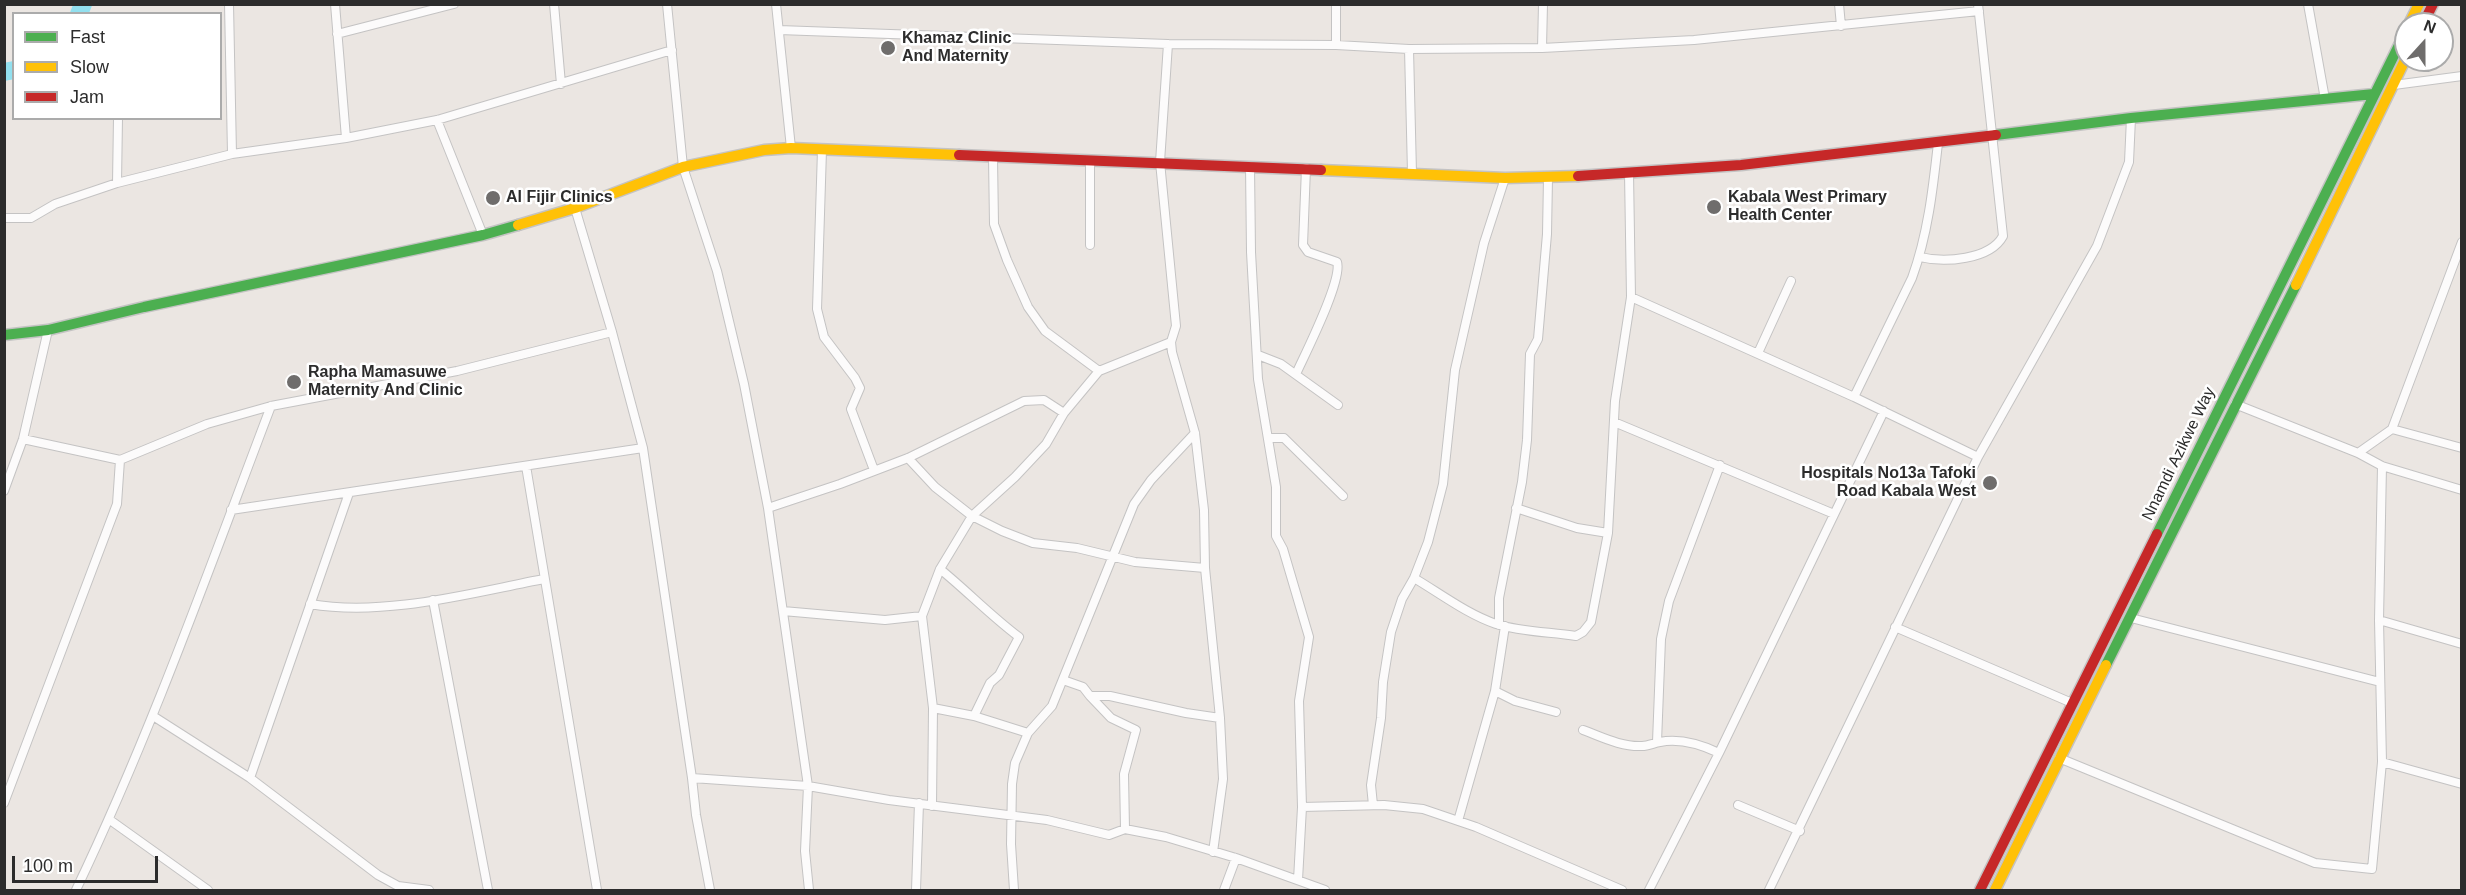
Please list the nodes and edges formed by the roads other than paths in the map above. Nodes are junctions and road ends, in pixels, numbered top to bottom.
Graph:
1 (229, 4) edge
2 (335, 4) edge
3 (454, 4) edge
4 (554, 4) edge
5 (667, 4) edge
6 (776, 4) edge
7 (1336, 4) edge
8 (1543, 4) edge
9 (1839, 4) edge
10 (2308, 4) edge
11 (436, 8) edge
12 (1978, 8) edge
13 (1841, 26) junction
14 (778, 30) junction
15 (337, 34) junction
16 (1168, 44) junction
17 (1336, 45) junction
18 (1542, 48) junction
19 (1409, 49) junction
20 (672, 50) junction
21 (2394, 55) edge
22 (2399, 72) edge
23 (2462, 75) edge
24 (561, 84) junction
25 (2393, 85) junction
26 (2374, 94) junction
27 (2325, 99) junction
28 (2131, 118) junction
29 (118, 120) edge
30 (437, 120) junction
31 (1993, 137) junction
32 (346, 138) junction
33 (1938, 142) junction
34 (790, 148) junction
35 (822, 150) junction
36 (232, 154) junction
37 (993, 157) junction
38 (1090, 160) junction
39 (1160, 162) junction
40 (683, 166) junction
41 (1250, 166) junction
42 (1306, 168) junction
43 (1412, 173) junction
44 (1629, 173) junction
45 (1505, 178) junction
46 (1548, 178) junction
47 (117, 183) junction
48 (575, 208) junction
49 (4, 218) edge
50 (483, 235) junction
51 (2462, 242) edge
52 (1090, 245) dead end
53 (1920, 257) junction
54 (1791, 281) dead end
55 (1631, 297) junction
56 (48, 330) junction
57 (612, 332) junction
58 (4, 335) edge
59 (1171, 342) junction
60 (1758, 353) junction
61 (1258, 355) junction
62 (1099, 371) junction
63 (1296, 374) junction
64 (1854, 397) junction
65 (1338, 405) dead end
66 (2235, 405) junction
67 (271, 406) junction
68 (1884, 411) junction
69 (1064, 413) junction
70 (1614, 422) junction
71 (2392, 429) junction
72 (1194, 433) junction
73 (1268, 438) junction
74 (23, 439) junction
75 (643, 448) junction
76 (2462, 448) edge
77 (2358, 453) junction
78 (1978, 457) junction
79 (908, 458) junction
80 (120, 460) junction
81 (1720, 465) junction
82 (526, 466) junction
83 (2382, 466) junction
84 (9, 469) edge
85 (874, 470) junction
86 (2462, 490) edge
87 (4, 491) edge
88 (349, 493) junction
89 (1343, 496) dead end
90 (768, 508) junction
91 (1516, 508) junction
92 (231, 510) junction
93 (1834, 514) junction
94 (972, 516) junction
95 (1608, 533) junction
96 (1112, 557) junction
97 (1204, 568) junction
98 (940, 569) junction
99 (1414, 578) junction
100 (544, 579) junction
101 (433, 600) junction
102 (310, 604) junction
103 (783, 611) junction
104 (922, 616) junction
105 (2131, 618) junction
106 (2379, 620) junction
107 (1502, 626) junction
108 (1895, 627) junction
109 (2462, 644) edge
110 (1063, 680) junction
111 (2380, 682) junction
112 (1495, 691) junction
113 (1090, 696) junction
114 (2072, 703) junction
115 (933, 708) junction
116 (1556, 712) dead end
117 (153, 716) junction
118 (974, 716) junction
119 (1220, 718) junction
120 (1583, 730) dead end
121 (1028, 733) junction
122 (1657, 742) junction
123 (1719, 753) junction
124 (2060, 758) junction
125 (2382, 762) junction
126 (250, 778) junction
127 (692, 778) junction
128 (2462, 784) edge
129 (808, 786) junction
130 (4, 803) edge
131 (919, 803) junction
132 (1373, 805) junction
133 (1737, 805) dead end
134 (932, 806) junction
135 (1302, 807) junction
136 (1012, 816) junction
137 (110, 820) junction
138 (1458, 821) junction
139 (1125, 830) junction
140 (1800, 831) junction
141 (1213, 852) junction
142 (1236, 858) junction
143 (1298, 880) junction
144 (398, 888) edge
145 (76, 891) edge
146 (208, 891) edge
147 (429, 891) edge
148 (488, 891) edge
149 (597, 891) edge
150 (710, 891) edge
151 (809, 891) edge
152 (916, 891) edge
153 (1014, 891) edge
154 (1224, 891) edge
155 (1325, 891) edge
156 (1622, 891) edge
157 (1649, 891) edge
158 (1769, 891) edge
159 (1980, 891) edge
160 (1995, 891) edge

1 - 36 street
2 - 15 street
3 - 11 street
4 - 24 street
5 - 20 street
6 - 14 street
7 - 17 street
8 - 18 street
9 - 13 street
10 - 27 street
11 - 15 street
12 - 13 street
12 - 31 street
13 - 18 street
14 - 16 street
14 - 34 street
15 - 32 street
16 - 17 street
16 - 39 street
17 - 19 street
18 - 19 street
19 - 43 street
20 - 24 street
20 - 40 street
21 - 26 main road, Nnamdi Azikwe Way
22 - 25 main road, Nnamdi Azikwe Way
23 - 25 street
24 - 30 street
25 - 66 main road, Nnamdi Azikwe Way
26 - 27 main road
26 - 114 main road, Nnamdi Azikwe Way
27 - 28 main road
28 - 31 main road
28 - 78 street
29 - 47 street
30 - 32 street
30 - 50 street
31 - 33 main road
31 - 53 street
32 - 36 street
33 - 44 main road
33 - 53 street
34 - 35 main road
34 - 40 main road
35 - 37 main road
35 - 85 street
36 - 47 street
37 - 38 main road
37 - 62 street
38 - 39 main road
38 - 52 street
39 - 41 main road
39 - 59 street
40 - 48 main road
40 - 90 street
41 - 42 main road
41 - 61 street
42 - 43 main road
42 - 63 street
43 - 45 main road
44 - 46 main road
44 - 55 street
45 - 46 main road
45 - 99 street
46 - 91 street
47 - 49 street
48 - 50 main road
48 - 57 street
50 - 56 main road
51 - 71 street
53 - 64 street
54 - 60 street
55 - 60 street
55 - 70 street
56 - 58 main road
56 - 74 street
57 - 67 street
57 - 75 street
59 - 62 street
59 - 72 street
60 - 64 street
61 - 63 street
61 - 73 street
62 - 69 street
63 - 65 street
64 - 68 street
66 - 77 street
66 - 105 main road, Nnamdi Azikwe Way
67 - 80 street
67 - 92 street
68 - 78 street
68 - 93 street
69 - 79 street
69 - 94 street
70 - 81 street
70 - 95 street
71 - 76 street
71 - 77 street
72 - 96 street
72 - 97 street
73 - 89 street
73 - 135 street
74 - 80 street
74 - 84 street
75 - 82 street
75 - 127 street
77 - 83 street
78 - 108 street
79 - 85 street
79 - 94 street
80 - 130 street
81 - 93 street
81 - 122 street
82 - 88 street
82 - 100 street
83 - 86 street
83 - 106 street
84 - 87 street
85 - 90 street
88 - 92 street
88 - 102 street
90 - 103 street
91 - 95 street
91 - 107 street
92 - 117 street
93 - 123 street
94 - 96 street
94 - 98 street
95 - 107 street
96 - 97 street
96 - 110 street
97 - 119 street
98 - 104 street
98 - 118 street
99 - 107 street
99 - 132 street
100 - 101 street
100 - 149 street
101 - 102 street
101 - 148 street
102 - 126 street
103 - 104 street
103 - 129 street
104 - 115 street
105 - 111 street
105 - 124 main road, Nnamdi Azikwe Way
106 - 109 street
106 - 111 street
107 - 112 street
108 - 114 street
108 - 140 street
110 - 113 street
110 - 121 street
111 - 125 street
112 - 116 street
112 - 138 street
113 - 119 street
113 - 139 street
114 - 159 main road, Nnamdi Azikwe Way
115 - 118 street
115 - 134 street
117 - 126 street
117 - 137 street
118 - 121 street
119 - 141 street
120 - 122 street
121 - 136 street
122 - 123 street
123 - 157 street
124 - 125 street
124 - 160 main road, Nnamdi Azikwe Way
125 - 128 street
126 - 144 street
127 - 129 street
127 - 150 street
129 - 131 street
129 - 151 street
131 - 134 street
131 - 152 street
132 - 135 street
132 - 138 street
133 - 140 street
134 - 136 street
135 - 143 street
136 - 139 street
136 - 153 street
137 - 145 street
137 - 146 street
138 - 156 street
139 - 141 street
140 - 158 street
141 - 142 street
142 - 143 street
142 - 154 street
143 - 155 street
144 - 147 street

